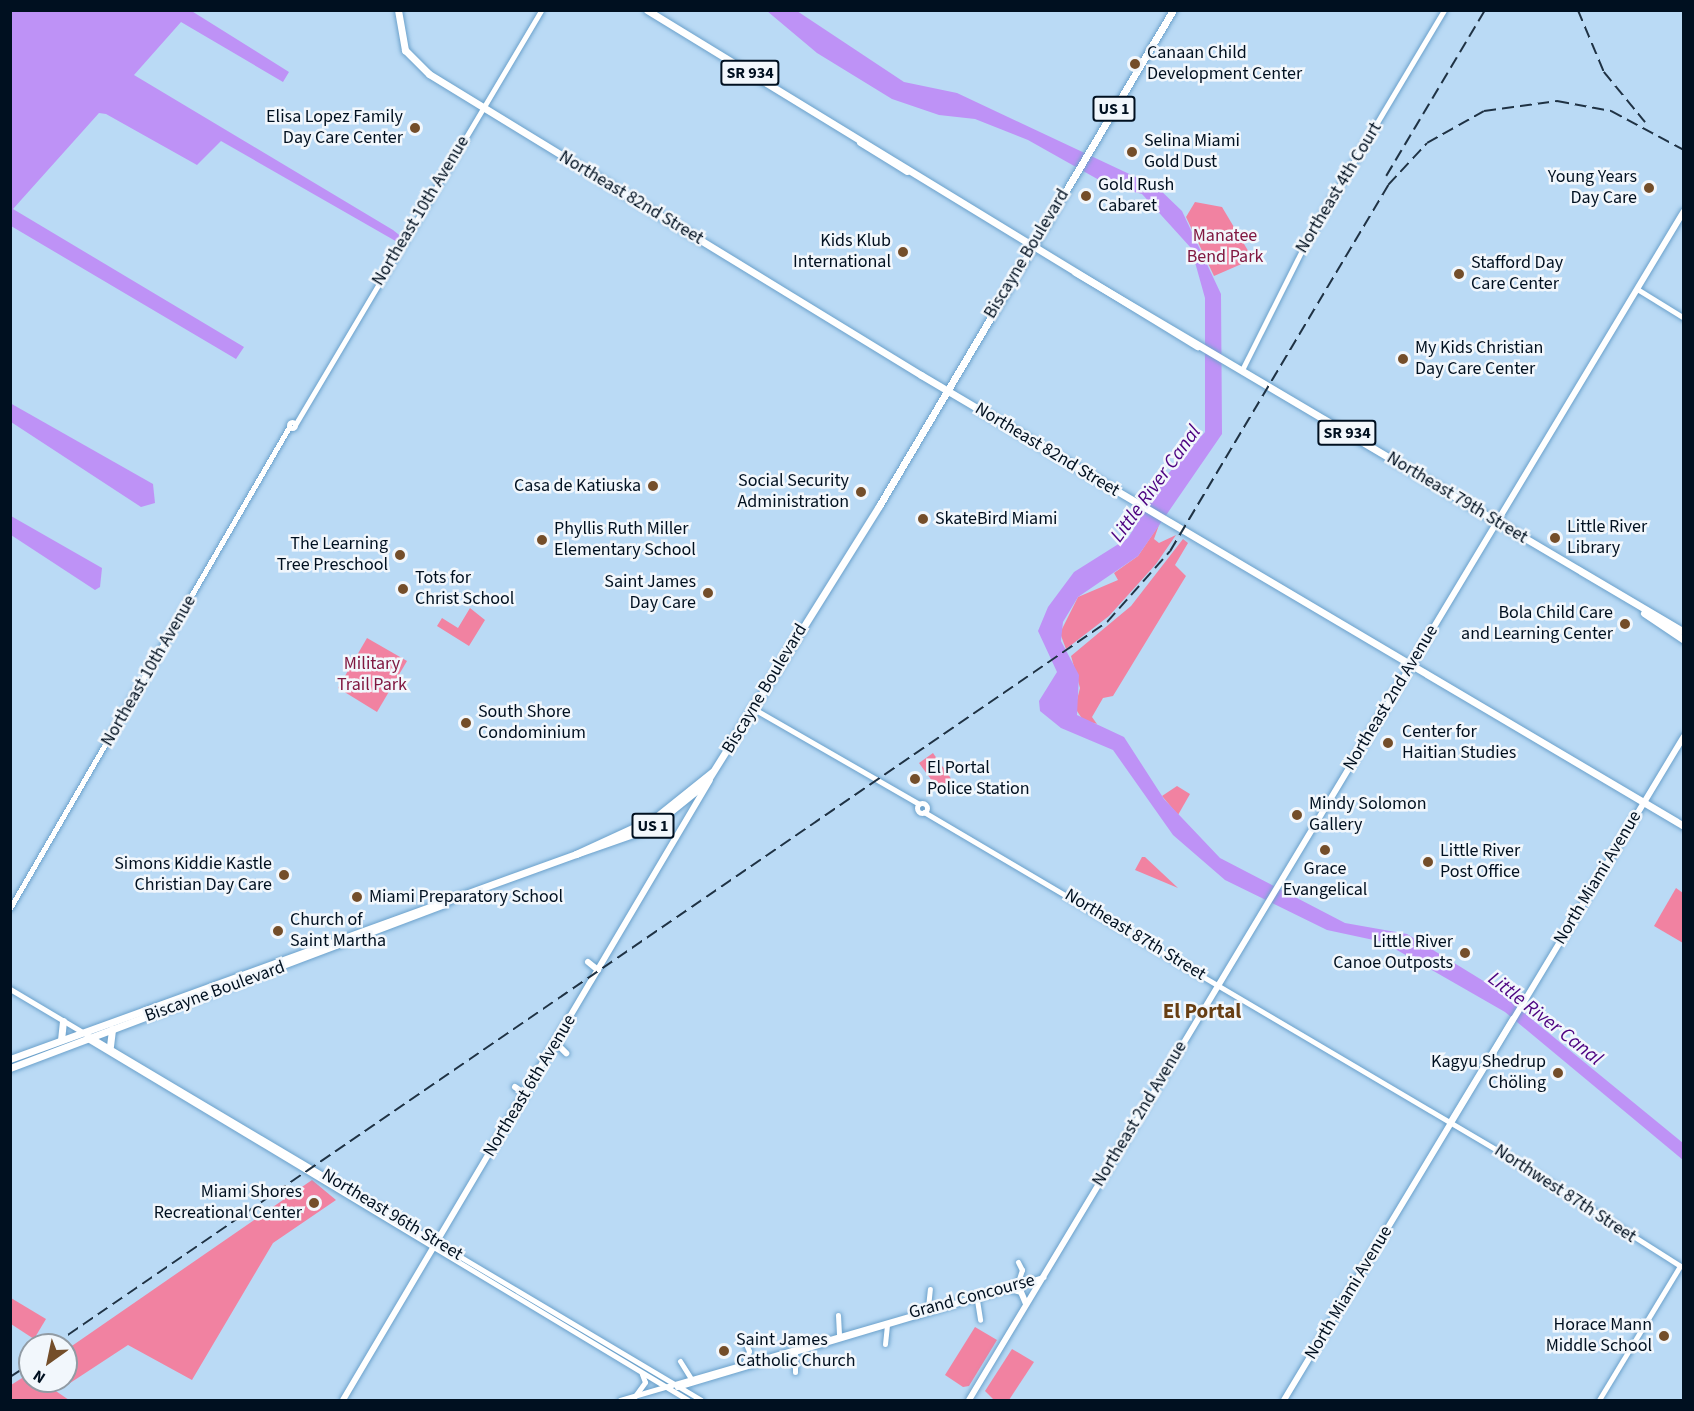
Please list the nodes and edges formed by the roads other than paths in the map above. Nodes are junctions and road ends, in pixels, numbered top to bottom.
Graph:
1 (398, 10) edge
2 (541, 10) edge
3 (647, 10) edge
4 (1173, 10) edge
5 (1444, 10) edge
6 (483, 108) junction
7 (1683, 211) edge
8 (1032, 245) junction
9 (1637, 289) junction
10 (1683, 318) edge
11 (1242, 370) junction
12 (945, 389) junction
13 (1497, 522) junction
14 (1640, 609) junction
15 (1683, 632) edge
16 (1683, 640) edge
17 (1412, 664) junction
18 (754, 709) junction
19 (1683, 736) edge
20 (714, 771) junction
21 (1643, 802) junction
22 (1683, 826) edge
23 (452, 900) junction
24 (10, 908) edge
25 (301, 951) junction
26 (588, 962) dead end
27 (292, 963) junction
28 (598, 970) junction
29 (230, 977) junction
30 (1218, 984) junction
31 (10, 989) edge
32 (219, 990) junction
33 (63, 1021) junction
34 (112, 1029) junction
35 (81, 1032) junction
36 (92, 1038) junction
37 (61, 1040) junction
38 (555, 1042) junction
39 (110, 1046) junction
40 (566, 1053) dead end
41 (10, 1059) edge
42 (10, 1068) edge
43 (515, 1087) dead end
44 (525, 1094) junction
45 (1450, 1124) junction
46 (435, 1245) junction
47 (1018, 1262) dead end
48 (1043, 1277) junction
49 (1017, 1282) junction
50 (930, 1289) dead end
51 (1010, 1289) junction
52 (977, 1299) junction
53 (1026, 1305) junction
54 (927, 1309) junction
55 (838, 1316) dead end
56 (980, 1320) dead end
57 (888, 1326) junction
58 (839, 1334) junction
59 (745, 1342) dead end
60 (885, 1344) dead end
61 (796, 1353) junction
62 (680, 1361) dead end
63 (745, 1362) junction
64 (641, 1372) junction
65 (795, 1372) dead end
66 (692, 1377) junction
67 (699, 1381) junction
68 (672, 1383) junction
69 (665, 1387) junction
70 (678, 1387) junction
71 (636, 1399) edge
72 (698, 1399) edge
73 (343, 1401) edge
74 (620, 1401) edge
75 (688, 1401) edge
76 (969, 1401) edge
77 (1284, 1401) edge
78 (1599, 1401) edge

1 - 6 main road, Northeast 82nd Street
2 - 6 street, Northeast 10th Avenue
3 - 8 main road, Northeast 79th Street / SR 934
4 - 8 main road, Biscayne Boulevard / US 1
5 - 11 street, Northeast 4th Court
6 - 12 main road, Northeast 82nd Street
6 - 24 street, Northeast 10th Avenue
7 - 9 main road, Northeast 2nd Avenue
8 - 11 main road, Northeast 79th Street / SR 934
8 - 12 main road, Biscayne Boulevard / US 1
9 - 10 street
9 - 13 main road, Northeast 2nd Avenue
11 - 13 main road, Northeast 79th Street / SR 934
12 - 17 main road, Northeast 82nd Street
12 - 18 main road, Biscayne Boulevard / US 1
13 - 14 main road, Northeast 79th Street / SR 934
13 - 17 main road, Northeast 2nd Avenue
14 - 15 main road, Northeast 79th Street / SR 934
14 - 16 main road, Northeast 79th Street
17 - 21 main road, Northeast 82nd Street
17 - 30 main road, Northeast 2nd Avenue
18 - 20 main road, Biscayne Boulevard / US 1
18 - 30 street, Northeast 87th Street
19 - 21 main road, North Miami Avenue
20 - 23 main road, Biscayne Boulevard / US 1
20 - 28 main road, Northeast 6th Avenue
21 - 22 main road, Northeast 82nd Street
21 - 45 main road, North Miami Avenue
23 - 25 main road, Biscayne Boulevard / US 1
23 - 27 main road, Biscayne Boulevard / US 1
25 - 27 main road
25 - 29 main road, Biscayne Boulevard / US 1
26 - 28 main road
27 - 32 main road, Biscayne Boulevard / US 1
28 - 38 main road, Northeast 6th Avenue
29 - 32 main road
29 - 35 main road, Biscayne Boulevard / US 1
30 - 45 street, Northeast 87th Street
30 - 48 main road, Northeast 2nd Avenue
31 - 33 street, Northeast 96th Street
32 - 34 main road, Biscayne Boulevard / US 1
33 - 35 street, Northeast 96th Street
33 - 37 main road
34 - 36 main road, Biscayne Boulevard / US 1
34 - 39 main road
35 - 36 street, Northeast 96th Street
35 - 37 main road, Biscayne Boulevard / US 1
36 - 39 street, Northeast 96th Street
36 - 42 main road, Biscayne Boulevard / US 1
36 - 46 street, Northeast 96th Street
37 - 41 main road, Biscayne Boulevard / US 1
38 - 40 main road
38 - 44 main road, Northeast 6th Avenue
39 - 46 street, Northeast 96th Street
43 - 44 main road
44 - 46 main road, Northeast 6th Avenue
45 - 77 main road, North Miami Avenue
45 - 78 street, Northwest 87th Street
46 - 64 street, Northeast 96th Street
46 - 68 street, Northeast 96th Street
46 - 73 main road, Northeast 6th Avenue
47 - 49 street
48 - 49 street, Grand Concourse
48 - 51 street, Grand Concourse
48 - 53 main road, Northeast 2nd Avenue
49 - 54 street, Grand Concourse
50 - 54 street
51 - 52 street, Grand Concourse
51 - 53 main road
52 - 56 street
52 - 57 street, Grand Concourse
53 - 76 main road, Northeast 2nd Avenue
54 - 58 street, Grand Concourse
55 - 58 street
57 - 60 street
57 - 61 street, Grand Concourse
58 - 63 street, Grand Concourse
59 - 63 street
61 - 65 street
61 - 67 street, Grand Concourse
62 - 66 street
63 - 66 street, Grand Concourse
64 - 69 street, Northeast 96th Street
64 - 71 street
66 - 68 street, Grand Concourse
67 - 70 street, Grand Concourse
67 - 72 street
68 - 69 street, Grand Concourse
68 - 70 street, Northeast 96th Street
69 - 70 street, Grand Concourse
69 - 71 street, Grand Concourse
69 - 75 street, Northeast 96th Street
70 - 72 street, Northeast 96th Street
71 - 74 street, Grand Concourse

